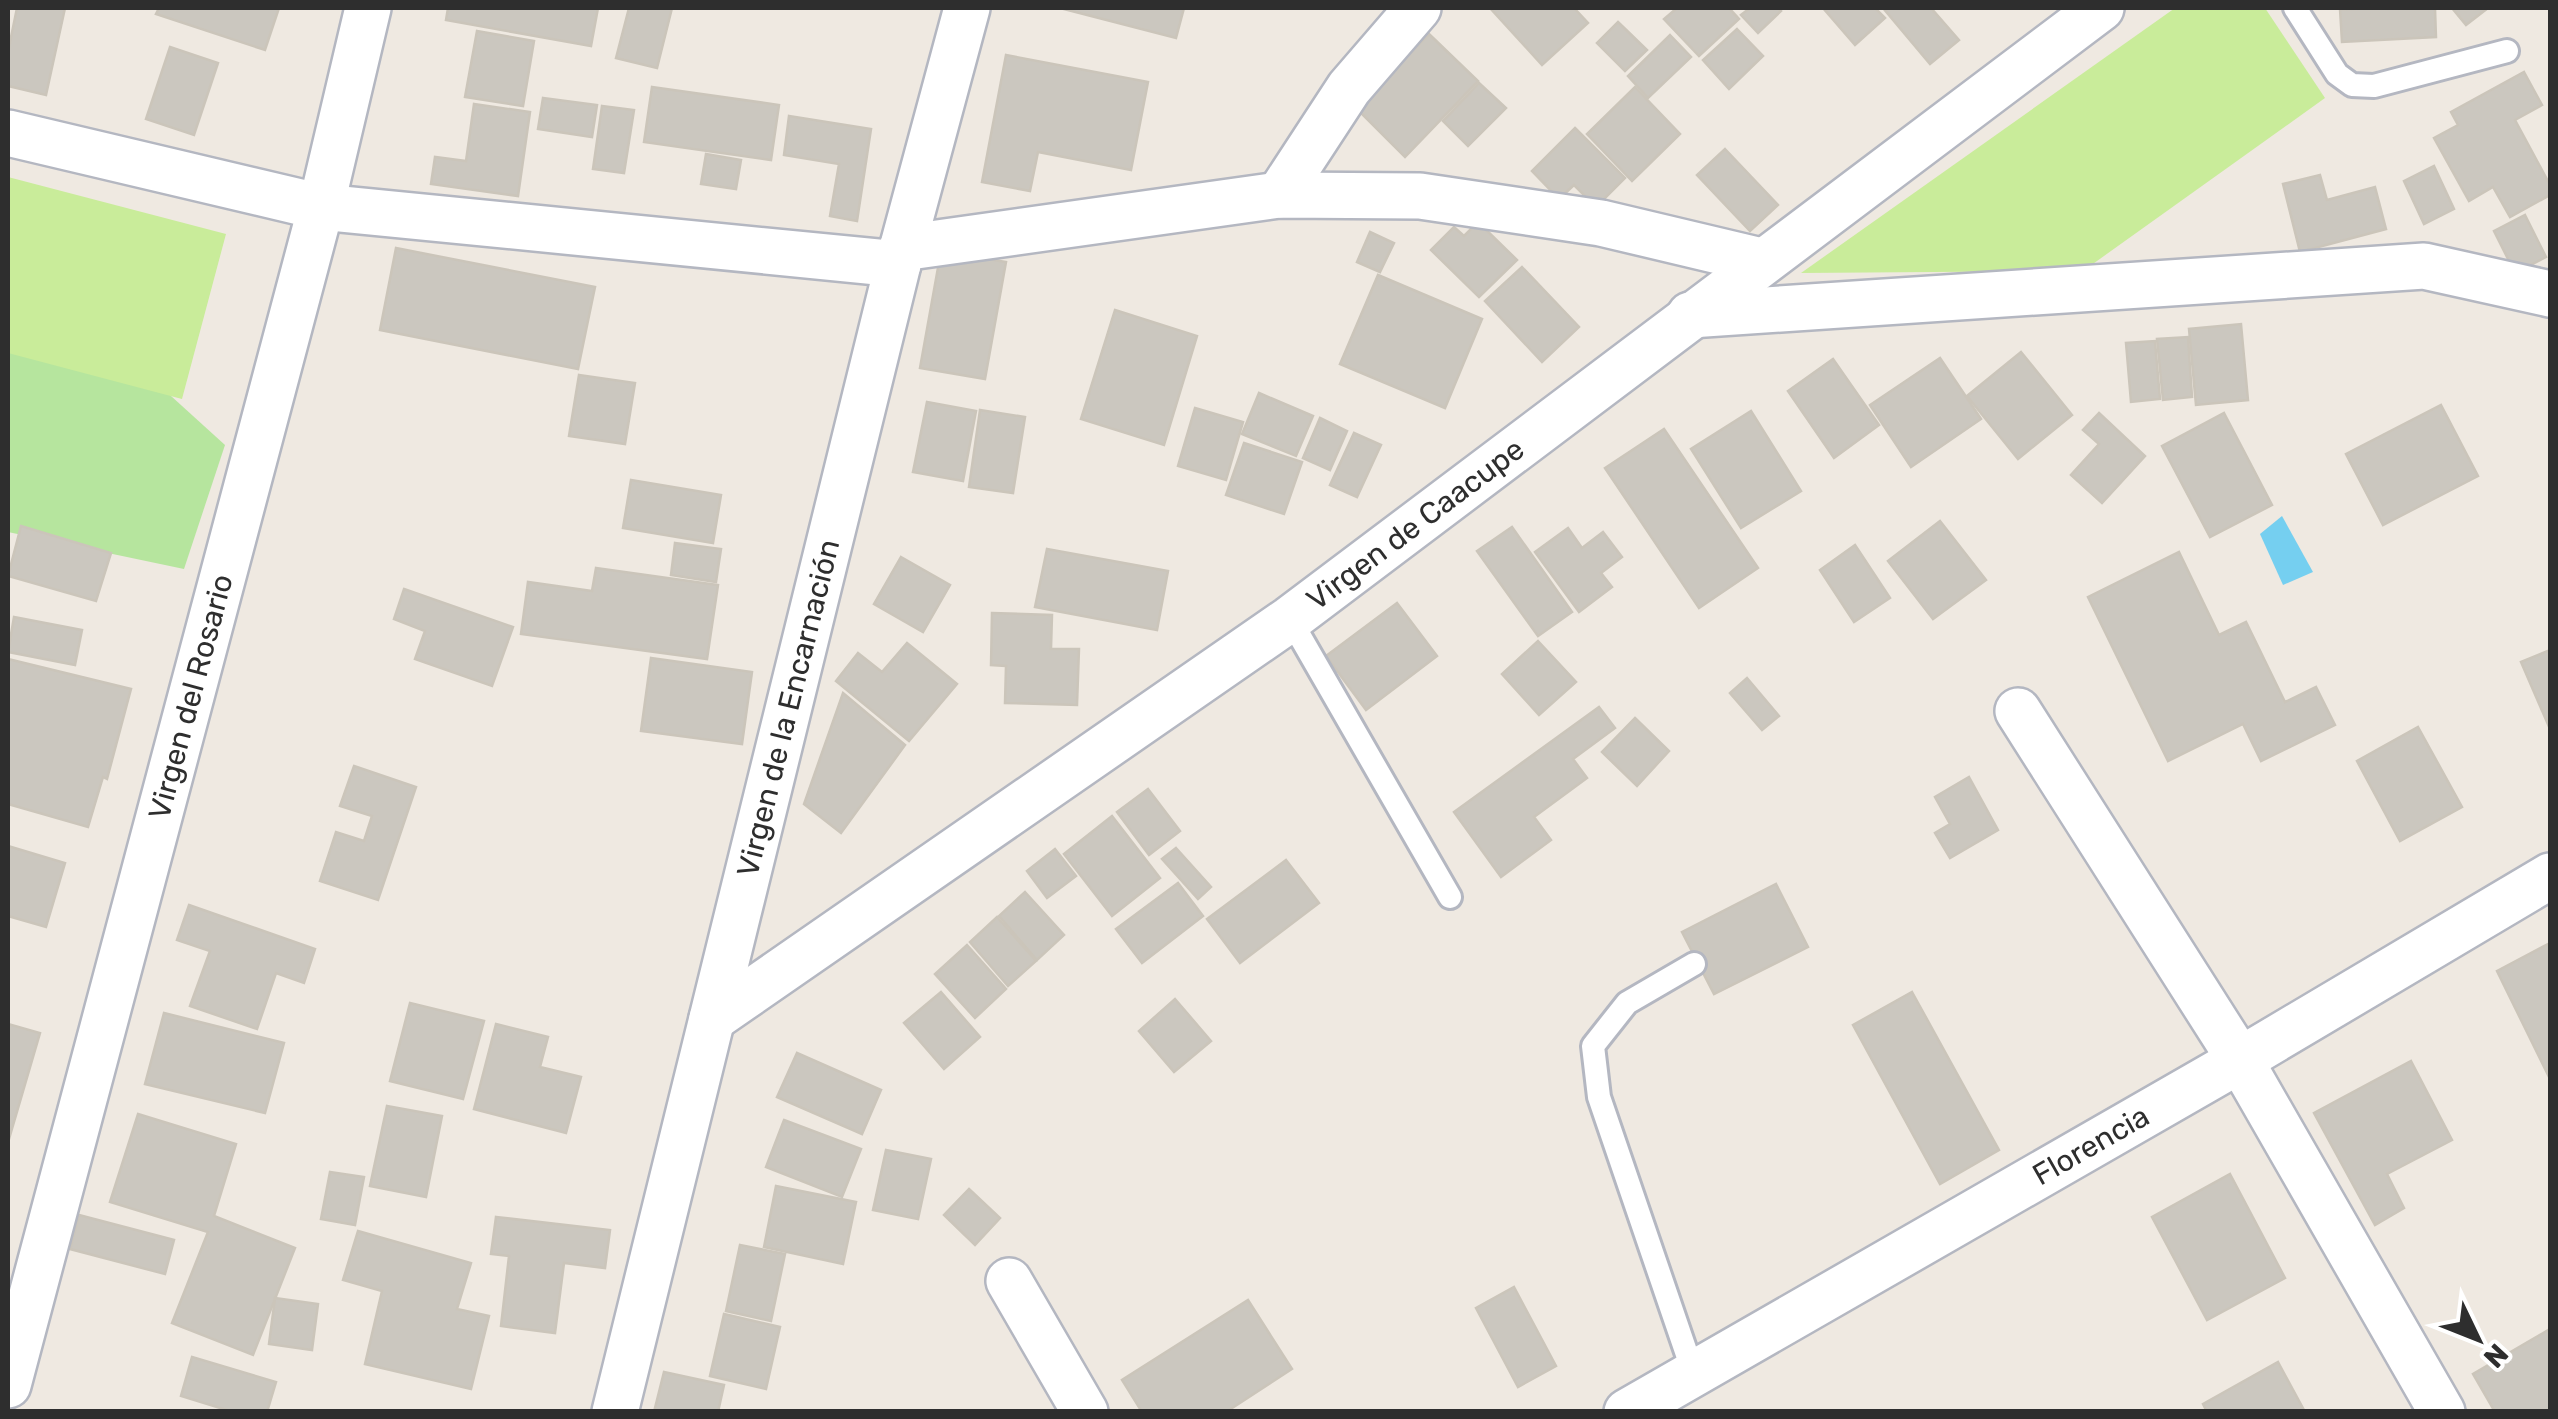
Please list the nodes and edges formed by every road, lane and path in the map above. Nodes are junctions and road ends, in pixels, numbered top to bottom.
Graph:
1 (368, 8) edge
2 (966, 8) edge
3 (1418, 8) edge
4 (2101, 8) edge
5 (2295, 8) edge
6 (2507, 51) dead end
7 (8, 132) edge
8 (1278, 194) junction
9 (321, 207) junction
10 (900, 256) junction
11 (1761, 261) junction
12 (2550, 294) edge
13 (1690, 315) junction
14 (1290, 619) junction
15 (2018, 711) dead end
16 (2550, 876) edge
17 (1450, 897) dead end
18 (1694, 964) dead end
19 (712, 1019) junction
20 (2240, 1060) junction
21 (1009, 1281) dead end
22 (1693, 1372) junction
23 (8, 1385) edge
24 (615, 1412) edge
25 (1086, 1412) edge
26 (1627, 1412) edge
27 (2442, 1412) edge

1 - 9 street, Virgen del Rosario
2 - 10 street, Virgen de la Encarnación
3 - 8 street
4 - 11 street, Virgen de Caacupe
5 - 6 lane
7 - 9 street
8 - 10 street
8 - 11 street
9 - 10 street
9 - 23 street, Virgen del Rosario
10 - 19 street, Virgen de la Encarnación
11 - 13 street, Virgen de Caacupe
12 - 13 street
13 - 14 street, Virgen de Caacupe
14 - 17 lane
14 - 19 street, Virgen de Caacupe
15 - 20 street
16 - 20 street, Florencia
18 - 22 lane
19 - 24 street, Virgen de la Encarnación
20 - 22 street, Florencia
20 - 27 street
21 - 25 street
22 - 26 street, Florencia

